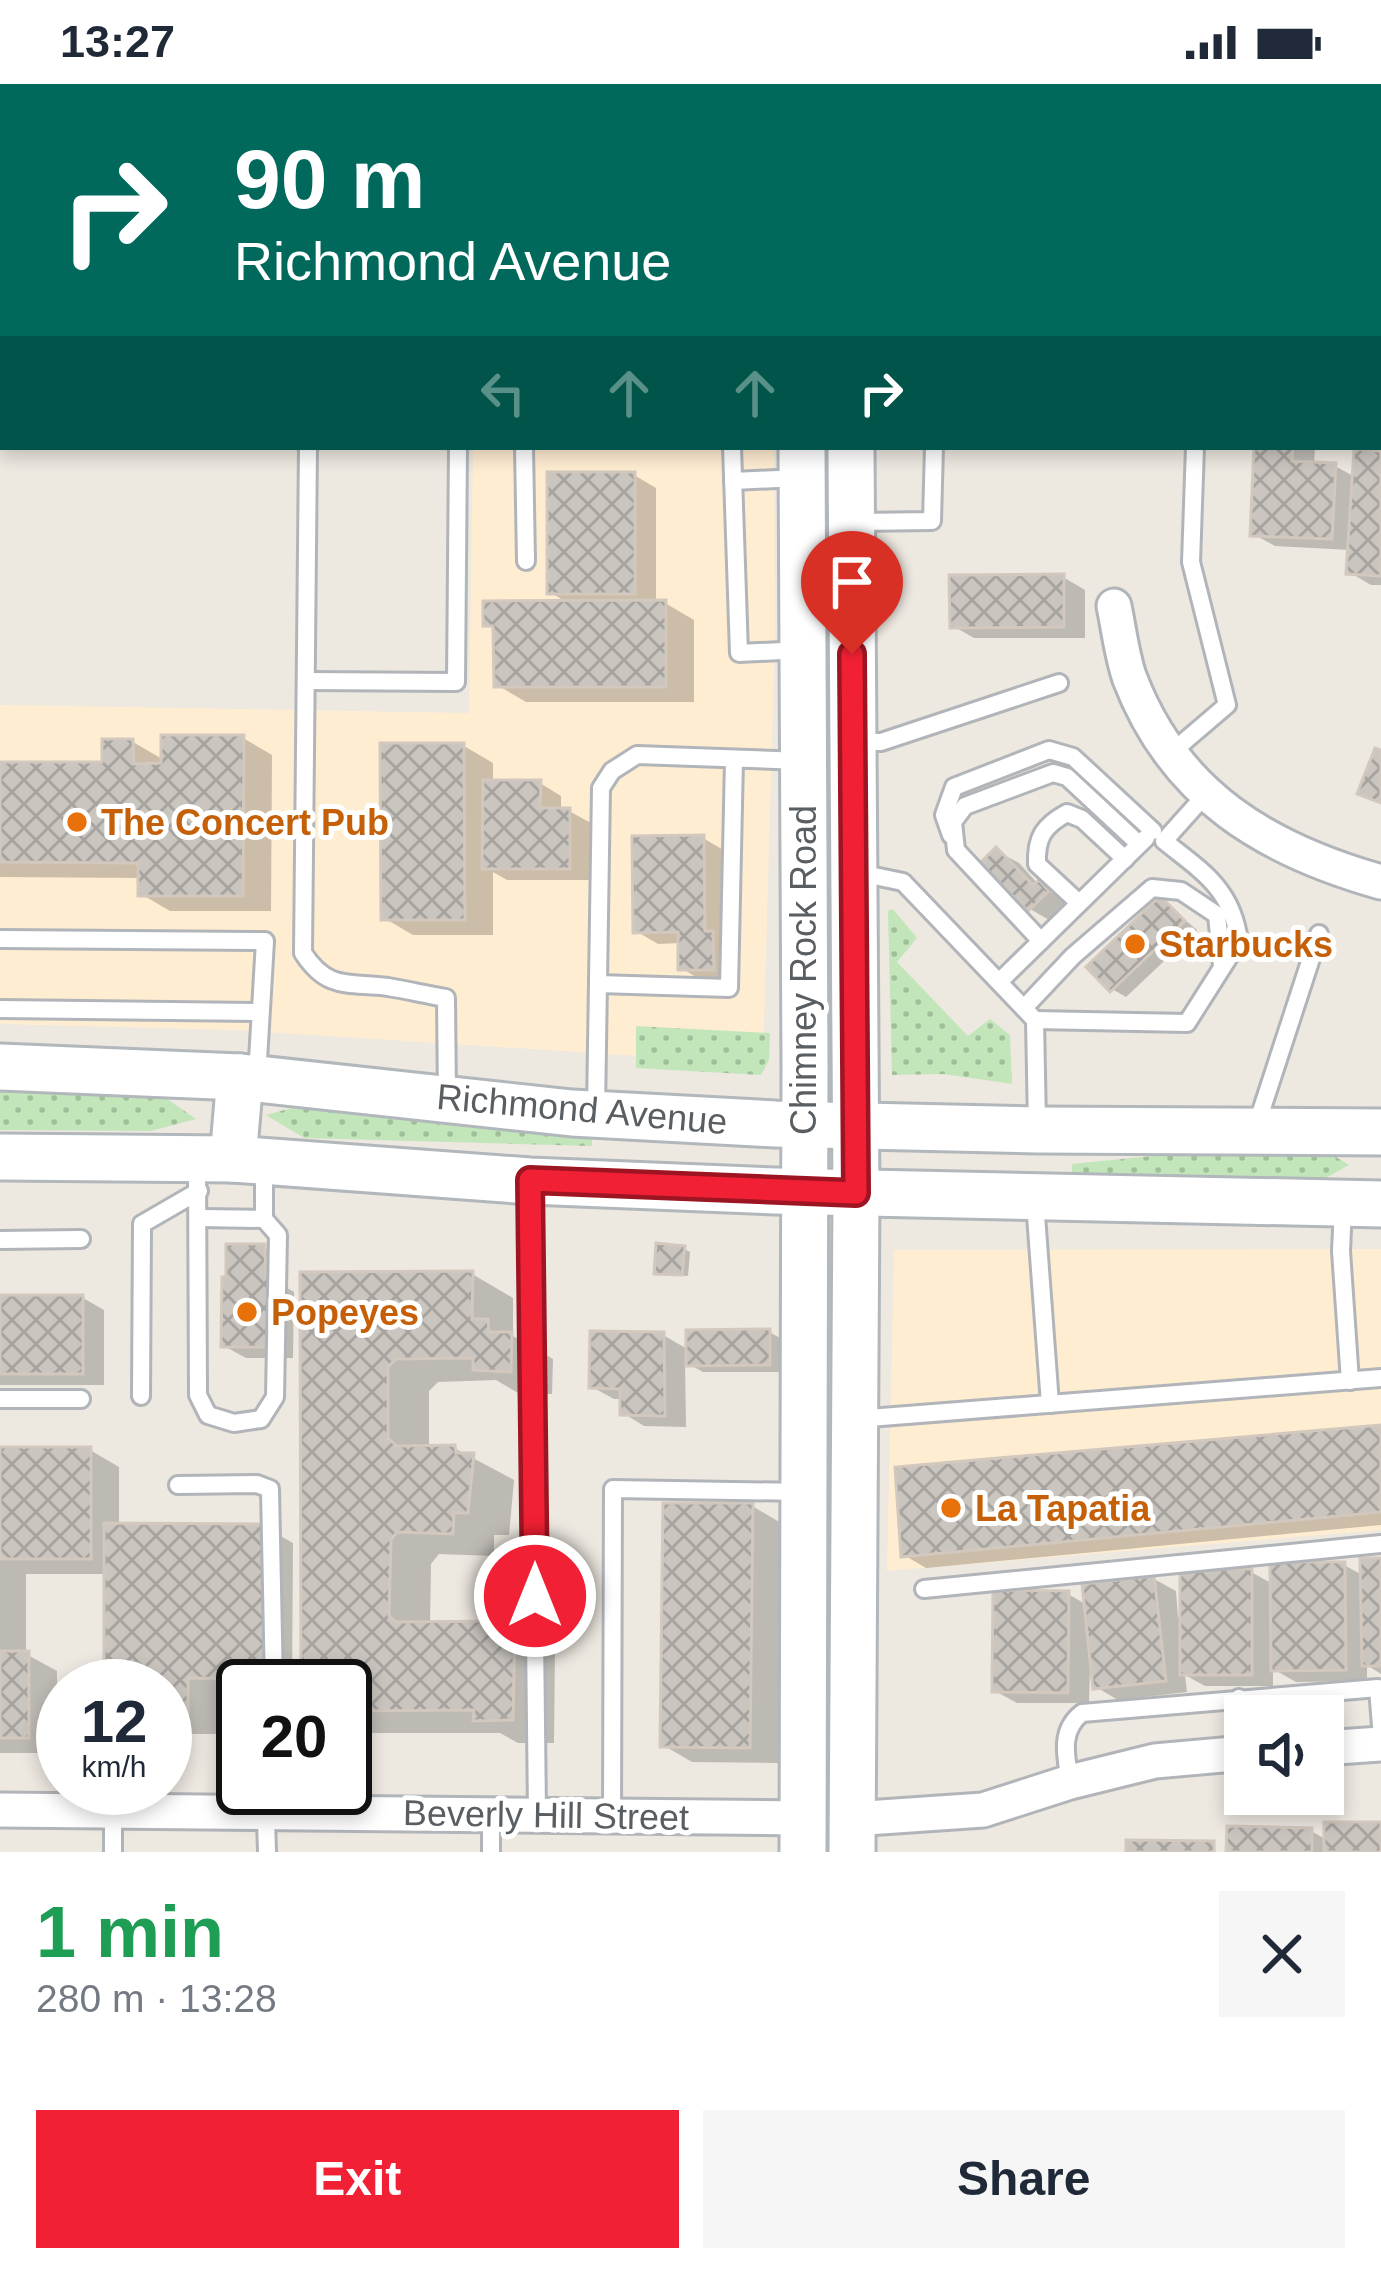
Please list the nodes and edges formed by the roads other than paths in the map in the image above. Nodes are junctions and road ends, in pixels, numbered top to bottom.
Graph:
1 (308, 450) edge
2 (458, 450) edge
3 (524, 450) edge
4 (732, 450) edge
5 (851, 450) edge
6 (934, 450) edge
7 (1195, 450) edge
8 (802, 463) edge
9 (733, 481) junction
10 (852, 522) junction
11 (526, 561) dead end
12 (1114, 606) dead end
13 (803, 650) junction
14 (307, 681) junction
15 (1059, 683) dead end
16 (853, 742) junction
17 (1172, 752) junction
18 (734, 760) junction
19 (803, 761) junction
20 (1207, 793) junction
21 (1152, 839) junction
22 (1125, 859) junction
23 (854, 872) junction
24 (1381, 882) edge
25 (1078, 904) junction
26 (1319, 934) dead end
27 (0, 939) edge
28 (1041, 941) junction
29 (1222, 967) junction
30 (999, 982) junction
31 (598, 984) junction
32 (0, 1009) edge
33 (260, 1012) junction
34 (1029, 1014) junction
35 (0, 1067) edge
36 (248, 1078) junction
37 (447, 1099) junction
38 (596, 1115) junction
39 (803, 1125) junction
40 (855, 1126) junction
41 (1037, 1130) junction
42 (1255, 1131) junction
43 (1381, 1132) edge
44 (0, 1157) edge
45 (223, 1168) junction
46 (530, 1180) junction
47 (802, 1191) junction
48 (856, 1193) junction
49 (1035, 1197) junction
50 (1362, 1203) edge
51 (200, 1218) junction
52 (264, 1219) junction
53 (81, 1238) dead end
54 (0, 1240) edge
55 (1381, 1378) edge
56 (1350, 1381) junction
57 (141, 1396) dead end
58 (0, 1399) edge
59 (81, 1399) dead end
60 (1050, 1404) junction
61 (802, 1419) junction
62 (855, 1419) junction
63 (178, 1485) dead end
64 (802, 1492) junction
65 (1381, 1544) edge
66 (924, 1589) dead end
67 (273, 1659) edge
68 (1281, 1695) edge
69 (1224, 1699) edge
70 (1381, 1726) edge
71 (1381, 1744) edge
72 (1344, 1747) edge
73 (1224, 1755) edge
74 (1070, 1782) junction
75 (372, 1807) edge
76 (0, 1810) edge
77 (36, 1810) edge
78 (491, 1814) junction
79 (537, 1814) junction
80 (113, 1815) edge
81 (266, 1815) edge
82 (612, 1815) junction
83 (828, 1839) edge
84 (113, 1852) edge
85 (267, 1852) edge
86 (491, 1852) edge

1 - 14 lane
2 - 14 lane
3 - 11 lane
4 - 9 lane
5 - 10 main road, Chimney Rock Road
6 - 10 lane
7 - 17 lane
8 - 9 lane
8 - 13 main road, Chimney Rock Road
9 - 13 lane
10 - 16 main road, Chimney Rock Road
12 - 17 street
13 - 19 main road, Chimney Rock Road
14 - 37 lane
15 - 16 lane
16 - 23 main road, Chimney Rock Road
17 - 20 street
18 - 19 lane
18 - 31 lane
18 - 31 lane
19 - 39 main road, Chimney Rock Road
20 - 21 lane
20 - 24 street
21 - 22 lane
21 - 28 lane
21 - 29 lane
22 - 25 lane
22 - 25 lane
23 - 30 lane
23 - 40 main road, Chimney Rock Road
25 - 28 lane
26 - 42 lane
27 - 33 lane
28 - 30 lane
29 - 34 lane
29 - 34 lane
30 - 34 lane
31 - 38 lane
32 - 33 lane
33 - 36 lane
34 - 41 lane
35 - 36 main road, Richmond Avenue
36 - 37 main road, Richmond Avenue
36 - 45 main road
37 - 38 main road, Richmond Avenue
38 - 39 main road, Richmond Avenue
39 - 40 main road, Richmond Avenue
39 - 47 main road, Chimney Rock Road
40 - 41 main road, Richmond Avenue
40 - 48 main road, Chimney Rock Road
41 - 42 main road, Richmond Avenue
42 - 43 main road, Richmond Avenue
44 - 45 main road, Richmond Avenue
45 - 46 main road, Richmond Avenue
45 - 51 lane
45 - 52 lane
45 - 57 lane
46 - 47 main road, Richmond Avenue
46 - 79 lane
47 - 48 main road, Richmond Avenue
47 - 61 main road, Chimney Rock Road
48 - 49 main road, Richmond Avenue
48 - 62 main road, Chimney Rock Road
49 - 50 main road, Richmond Avenue
49 - 60 lane
50 - 56 lane
51 - 52 lane
51 - 52 lane
53 - 54 lane
55 - 56 lane
56 - 60 lane
58 - 59 lane
60 - 62 lane
61 - 62 main road
61 - 64 main road, Chimney Rock Road
62 - 83 main road, Chimney Rock Road
63 - 67 lane
64 - 82 lane
64 - 83 main road, Chimney Rock Road
65 - 66 lane
68 - 70 lane
69 - 74 lane
71 - 72 street
73 - 74 street, Beverly Hill Street
74 - 83 street, Beverly Hill Street
75 - 78 street, Beverly Hill Street
76 - 77 street, Beverly Hill Street
78 - 79 street, Beverly Hill Street
78 - 86 lane
79 - 82 street, Beverly Hill Street
80 - 84 lane
81 - 85 lane
82 - 83 street, Beverly Hill Street

